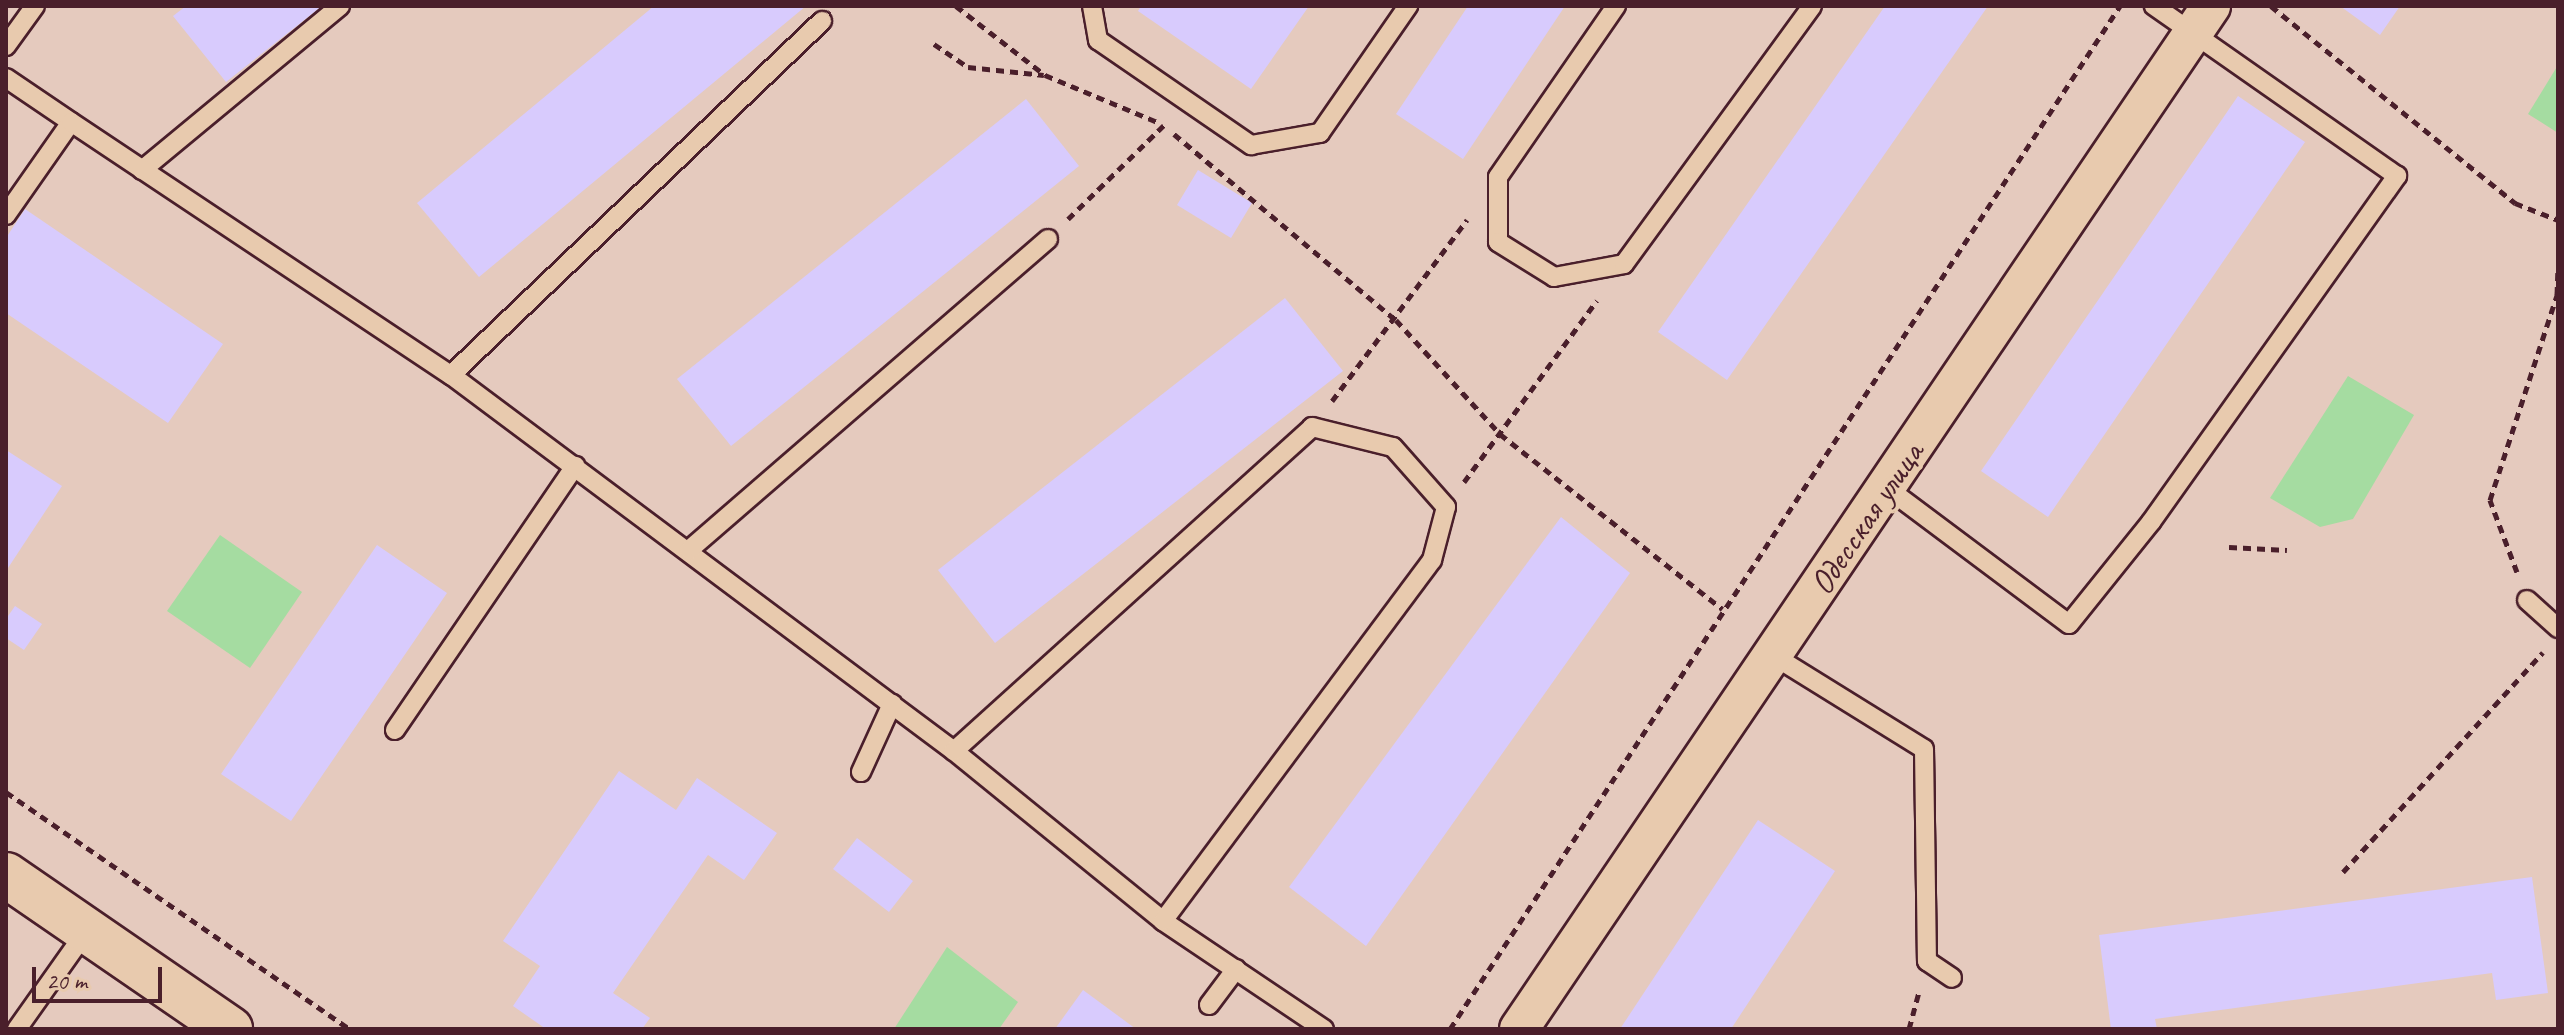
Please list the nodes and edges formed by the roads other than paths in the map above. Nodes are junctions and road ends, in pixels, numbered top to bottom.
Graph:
1 (35, 6) edge
2 (340, 6) edge
3 (1092, 6) edge
4 (1408, 6) edge
5 (1616, 6) edge
6 (1812, 6) edge
7 (2154, 6) edge
8 (2202, 19) edge
9 (822, 21) dead end
10 (6, 46) edge
11 (6, 78) edge
12 (71, 122) junction
13 (142, 170) junction
14 (6, 215) edge
15 (1048, 239) road end
16 (451, 375) junction
17 (575, 466) junction
18 (1887, 488) junction
19 (689, 550) junction
20 (2527, 600) road end
21 (2558, 628) edge
22 (1774, 656) junction
23 (892, 704) junction
24 (395, 730) dead end
25 (954, 751) junction
26 (861, 772) dead end
27 (6, 875) edge
28 (1163, 921) junction
29 (87, 930) junction
30 (1236, 969) junction
31 (1952, 978) dead end
32 (1209, 1005) dead end
33 (17, 1029) edge
34 (230, 1029) edge
35 (1324, 1029) edge
36 (1519, 1029) edge

1 - 10 lane
2 - 13 lane
3 - 4 lane
5 - 6 lane
7 - 8 lane
8 - 18 street, Одесская улица
8 - 18 lane
9 - 16 lane
11 - 12 lane
12 - 13 lane
12 - 14 lane
13 - 16 lane
15 - 19 lane
16 - 17 lane
17 - 19 lane
17 - 24 lane
18 - 22 street, Одесская улица
19 - 23 lane
20 - 21 lane
22 - 31 lane
22 - 36 street, Одесская улица
23 - 25 lane
23 - 26 lane
25 - 28 lane
25 - 28 lane
27 - 29 street
28 - 30 lane
29 - 33 lane
29 - 34 street
30 - 32 lane
30 - 35 lane

